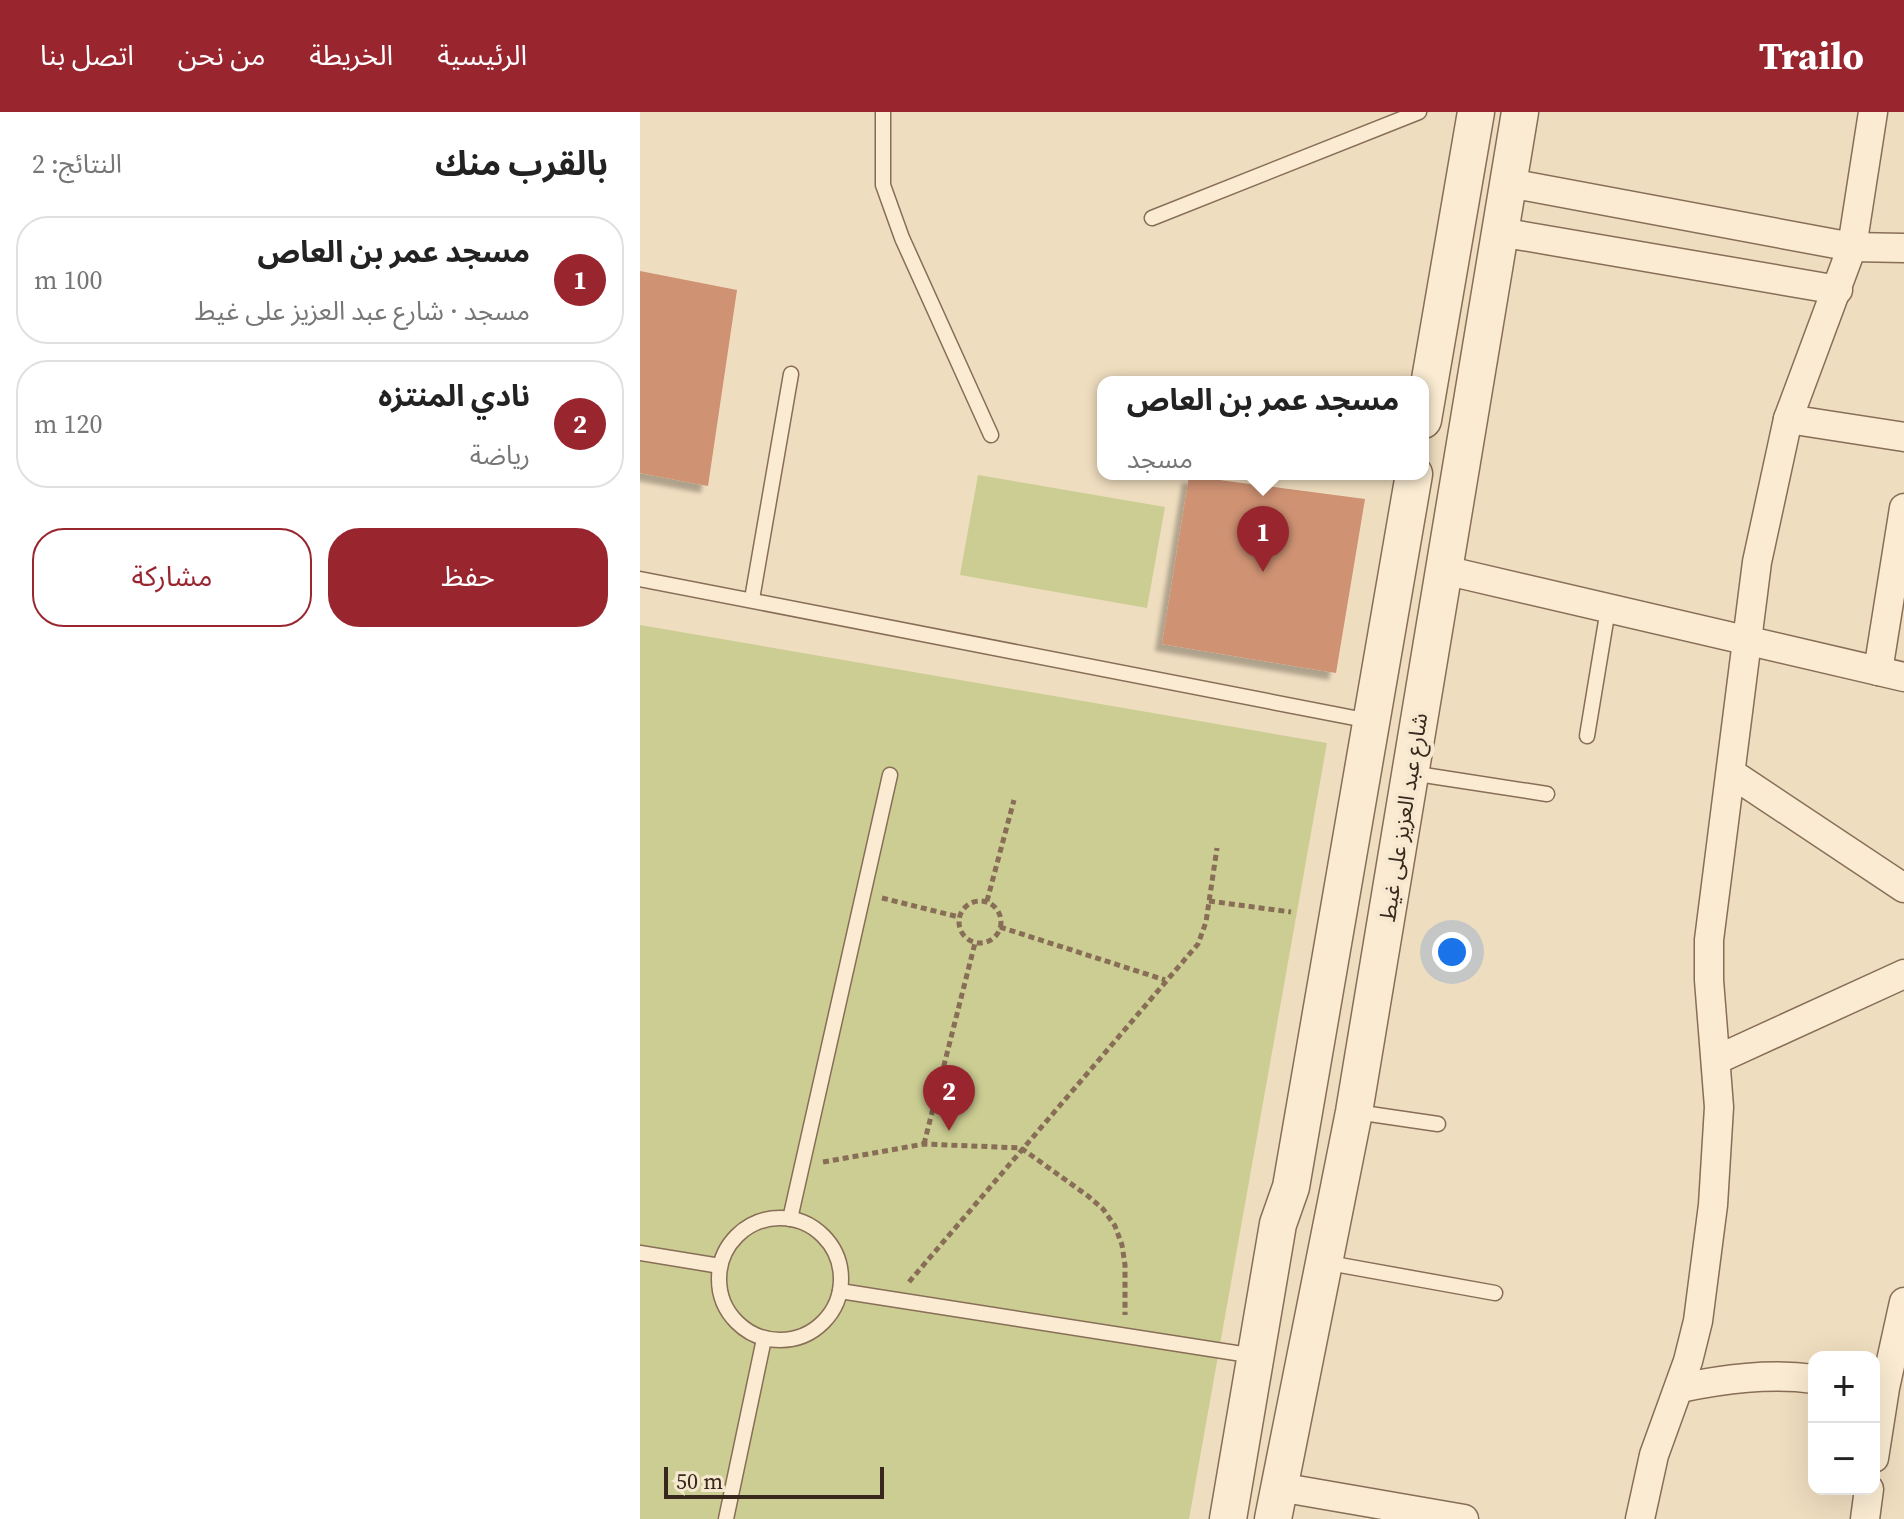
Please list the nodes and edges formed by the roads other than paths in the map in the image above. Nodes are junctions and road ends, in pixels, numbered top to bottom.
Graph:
1 (883, 112) edge
2 (1419, 112) edge
3 (1476, 112) edge
4 (1520, 112) edge
5 (1873, 112) edge
6 (1509, 183) junction
7 (1152, 218) dead end
8 (1500, 232) junction
9 (1852, 247) junction
10 (1904, 248) edge
11 (1838, 290) junction
12 (791, 374) dead end
13 (1429, 385) edge
14 (1788, 419) junction
15 (991, 435) dead end
16 (1904, 437) edge
17 (1413, 480) edge
18 (1904, 508) edge
19 (1444, 570) junction
20 (1898, 576) edge
21 (640, 579) edge
22 (752, 599) junction
23 (1608, 609) junction
24 (1748, 641) junction
25 (1891, 674) edge
26 (1371, 721) junction
27 (1418, 728) junction
28 (1587, 736) dead end
29 (1411, 773) junction
30 (1731, 773) junction
31 (890, 775) dead end
32 (1547, 794) dead end
33 (1904, 888) edge
34 (1904, 974) edge
35 (1716, 1060) junction
36 (1354, 1112) junction
37 (1438, 1124) dead end
38 (790, 1219) junction
39 (1278, 1224) junction
40 (1325, 1248) junction
41 (640, 1253) edge
42 (720, 1266) junction
43 (840, 1291) junction
44 (1495, 1293) dead end
45 (1904, 1302) edge
46 (764, 1339) junction
47 (1255, 1356) junction
48 (1808, 1378) edge
49 (1680, 1388) junction
50 (1888, 1389) edge
51 (1880, 1428) edge
52 (1868, 1495) edge
53 (1276, 1503) edge
54 (726, 1519) edge
55 (1228, 1519) edge
56 (1464, 1519) edge
57 (1640, 1519) edge
58 (1865, 1519) edge

1 - 15 lane
2 - 7 lane
3 - 13 street
4 - 6 street, شارع عبد العزيز على غيط
5 - 9 street
6 - 8 street, شارع عبد العزيز على غيط
6 - 9 street
8 - 11 street
8 - 19 street, شارع عبد العزيز على غيط
9 - 10 street
9 - 11 street
11 - 14 street
12 - 22 lane
14 - 16 street
14 - 24 street
17 - 26 street
18 - 20 street
19 - 23 street
19 - 27 street, شارع عبد العزيز على غيط
20 - 25 street
21 - 22 lane
22 - 26 lane
23 - 24 street
23 - 28 lane
24 - 25 street
24 - 30 street
26 - 27 street
26 - 39 street
27 - 29 street, شارع عبد العزيز على غيط
29 - 32 lane
29 - 36 street, شارع عبد العزيز على غيط
30 - 33 street
30 - 35 street
31 - 38 lane
34 - 35 street
35 - 49 street
36 - 37 lane
36 - 40 street, شارع عبد العزيز على غيط
38 - 42 lane
38 - 43 lane
39 - 40 street
39 - 47 street
40 - 44 lane
40 - 53 street, شارع عبد العزيز على غيط
41 - 42 lane
42 - 46 lane
43 - 46 lane
43 - 47 lane
45 - 50 street
46 - 54 lane
47 - 55 street
48 - 49 street
49 - 57 street
50 - 51 street
52 - 58 street
53 - 56 street

